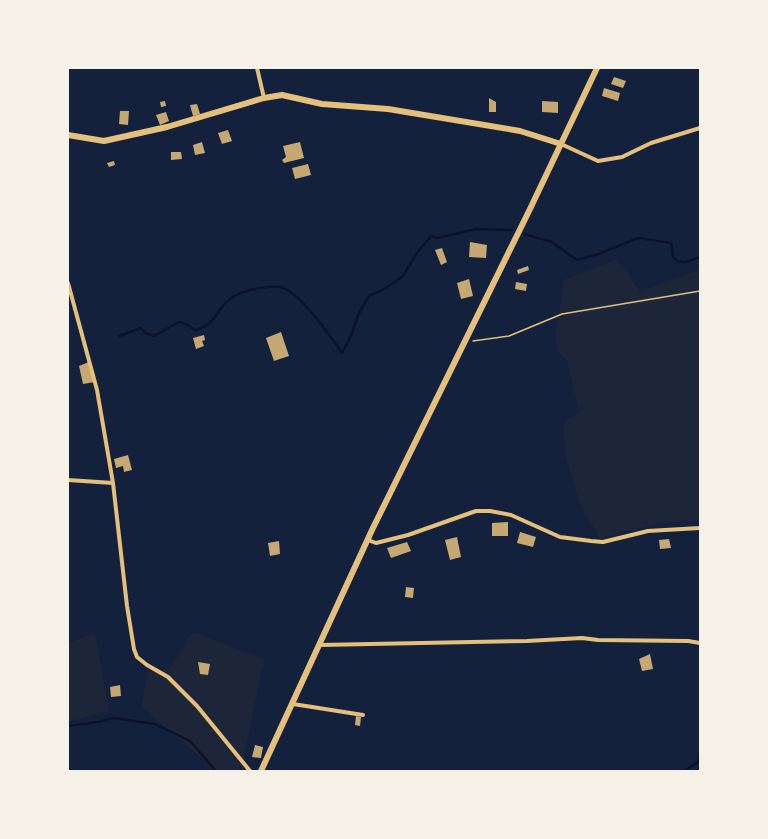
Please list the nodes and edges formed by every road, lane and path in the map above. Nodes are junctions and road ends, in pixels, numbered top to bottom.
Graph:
1 (257, 68) edge
2 (596, 68) edge
3 (264, 98) junction
4 (700, 128) edge
5 (68, 135) edge
6 (561, 144) junction
7 (68, 283) edge
8 (700, 291) edge
9 (466, 339) junction
10 (68, 480) edge
11 (113, 483) junction
12 (700, 528) edge
13 (368, 540) junction
14 (700, 643) edge
15 (320, 645) junction
16 (293, 704) junction
17 (363, 715) dead end
18 (250, 771) edge
19 (262, 771) edge

1 - 3 street
2 - 6 street
3 - 5 street
3 - 6 street
4 - 6 street
6 - 9 street
7 - 11 street
8 - 9 path
9 - 13 street
10 - 11 street
11 - 18 street
12 - 13 street
13 - 15 street
14 - 15 street
15 - 16 street
16 - 17 street
16 - 19 street

